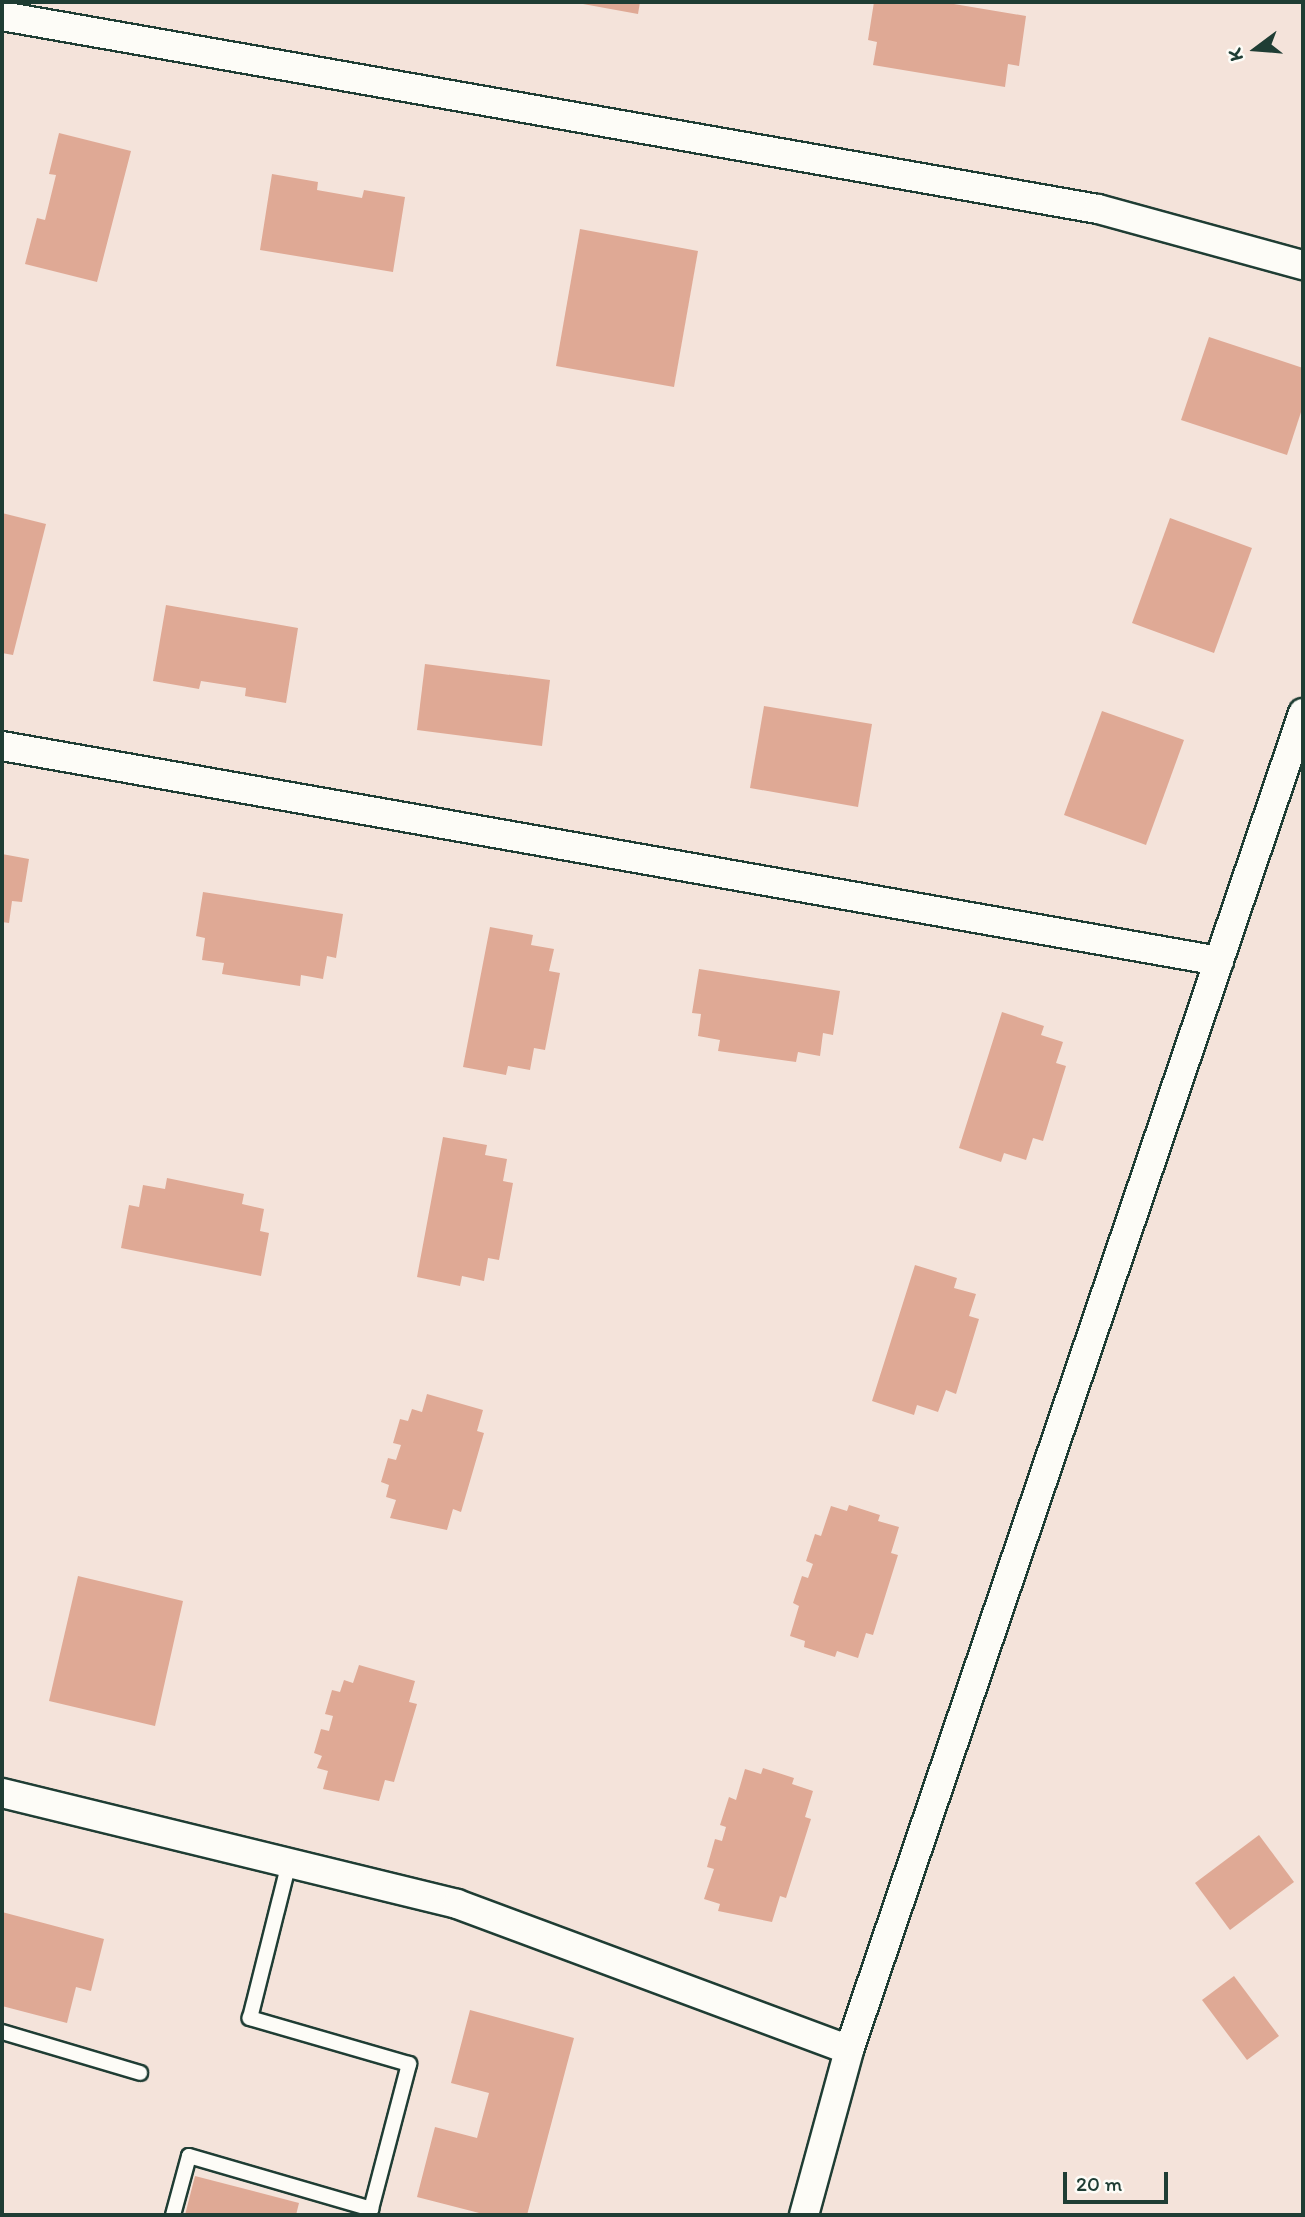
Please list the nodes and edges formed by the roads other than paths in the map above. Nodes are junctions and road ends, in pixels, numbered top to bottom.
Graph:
1 (2, 16) edge
2 (1303, 265) edge
3 (1303, 713) edge
4 (2, 746) edge
5 (1219, 961) junction
6 (2, 1793) edge
7 (289, 1863) junction
8 (2, 2032) edge
9 (849, 2050) junction
10 (140, 2073) dead end
11 (173, 2215) edge
12 (804, 2215) edge

1 - 2 street
3 - 5 street
4 - 5 street
5 - 9 street
6 - 7 street
7 - 9 street
7 - 11 lane
8 - 10 lane
9 - 12 street

